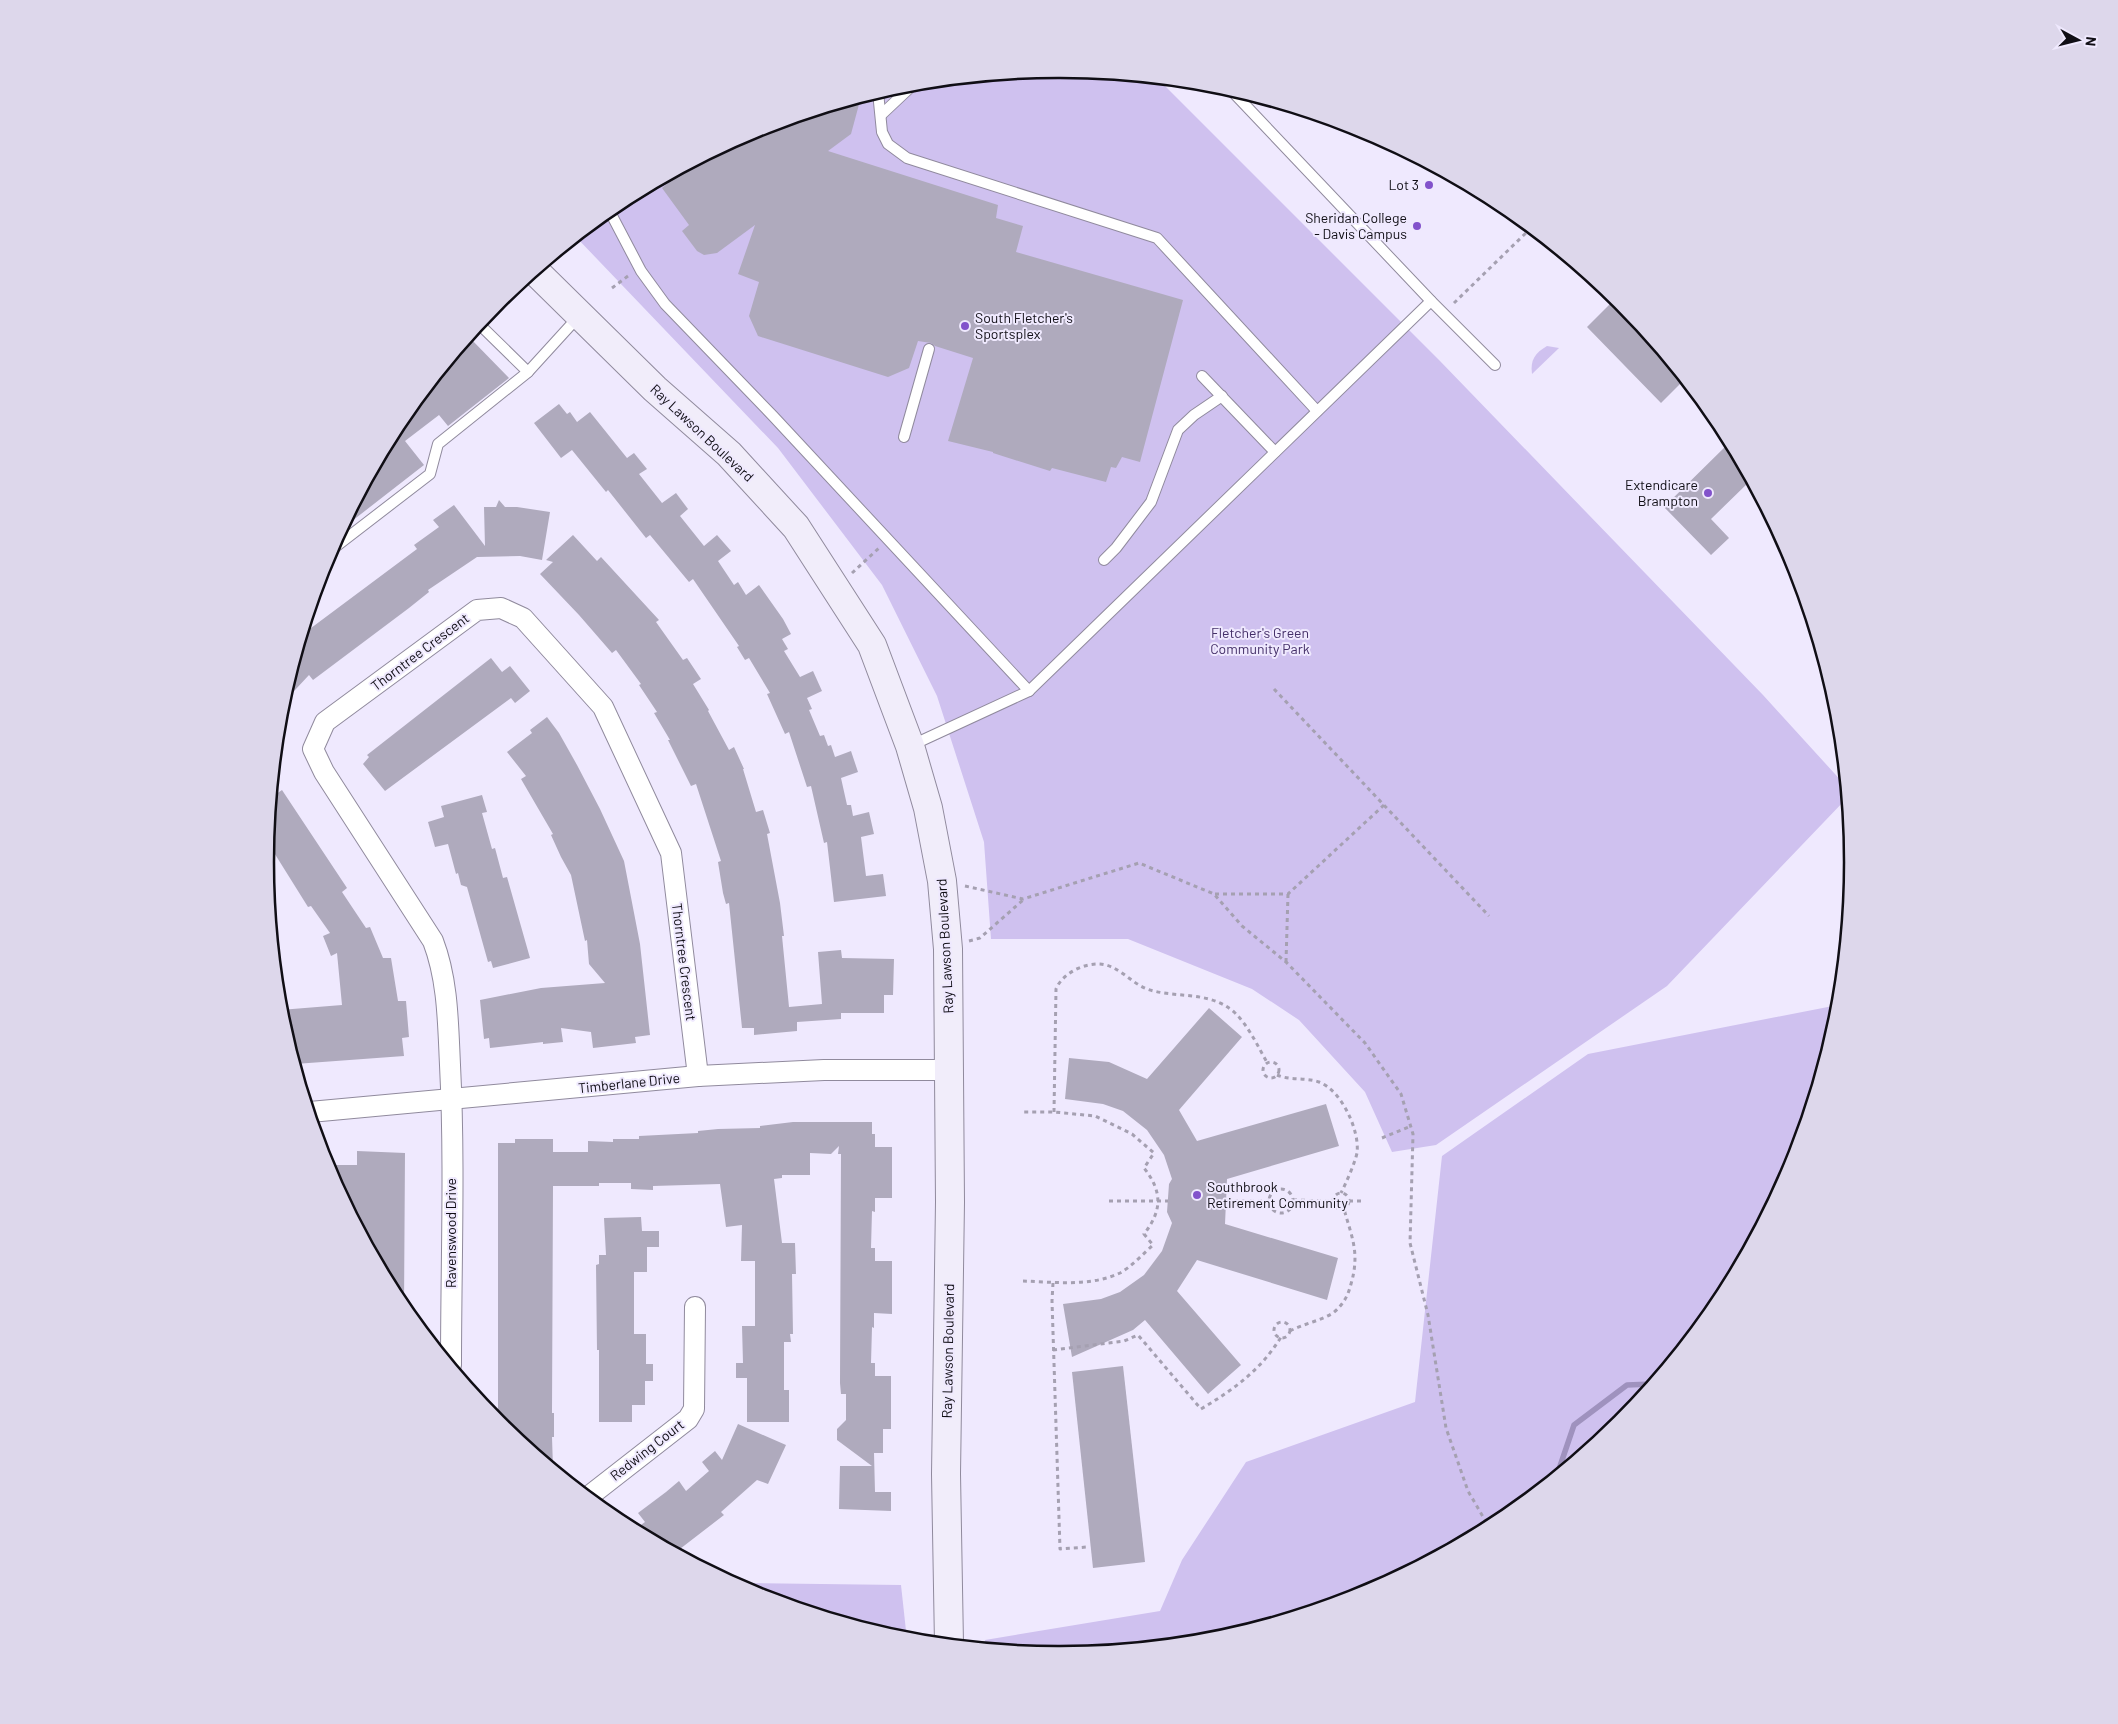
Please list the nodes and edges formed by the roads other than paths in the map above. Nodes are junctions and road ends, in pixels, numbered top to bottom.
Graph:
1 (903, 94) edge
2 (879, 99) edge
3 (1240, 99) edge
4 (880, 115) junction
5 (613, 217) edge
6 (539, 275) edge
7 (1431, 301) junction
8 (580, 315) junction
9 (484, 329) edge
10 (929, 349) dead end
11 (1495, 364) dead end
12 (528, 372) junction
13 (1202, 376) dead end
14 (1222, 396) junction
15 (1317, 411) junction
16 (904, 437) dead end
17 (1275, 452) junction
18 (344, 541) edge
19 (1104, 560) dead end
20 (1029, 691) junction
21 (910, 746) junction
22 (950, 1070) junction
23 (698, 1076) junction
24 (452, 1100) junction
25 (315, 1112) edge
26 (696, 1307) dead end
27 (451, 1357) edge
28 (593, 1493) edge
29 (949, 1639) edge

1 - 4 lane
2 - 4 lane
3 - 7 lane
4 - 15 lane
5 - 20 lane
6 - 8 street, Ray Lawson Boulevard
7 - 11 lane
7 - 15 lane
8 - 12 lane
8 - 21 street, Ray Lawson Boulevard
9 - 12 lane
10 - 16 lane
12 - 18 lane
13 - 14 lane
14 - 17 lane
14 - 19 lane
15 - 17 lane
17 - 20 lane
20 - 21 lane
21 - 22 street, Ray Lawson Boulevard
22 - 23 street, Timberlane Drive
22 - 29 street, Ray Lawson Boulevard
23 - 24 street, Timberlane Drive
23 - 24 street, Thorntree Crescent
24 - 25 street, Timberlane Drive
24 - 27 street, Ravenswood Drive
26 - 28 street, Redwing Court

